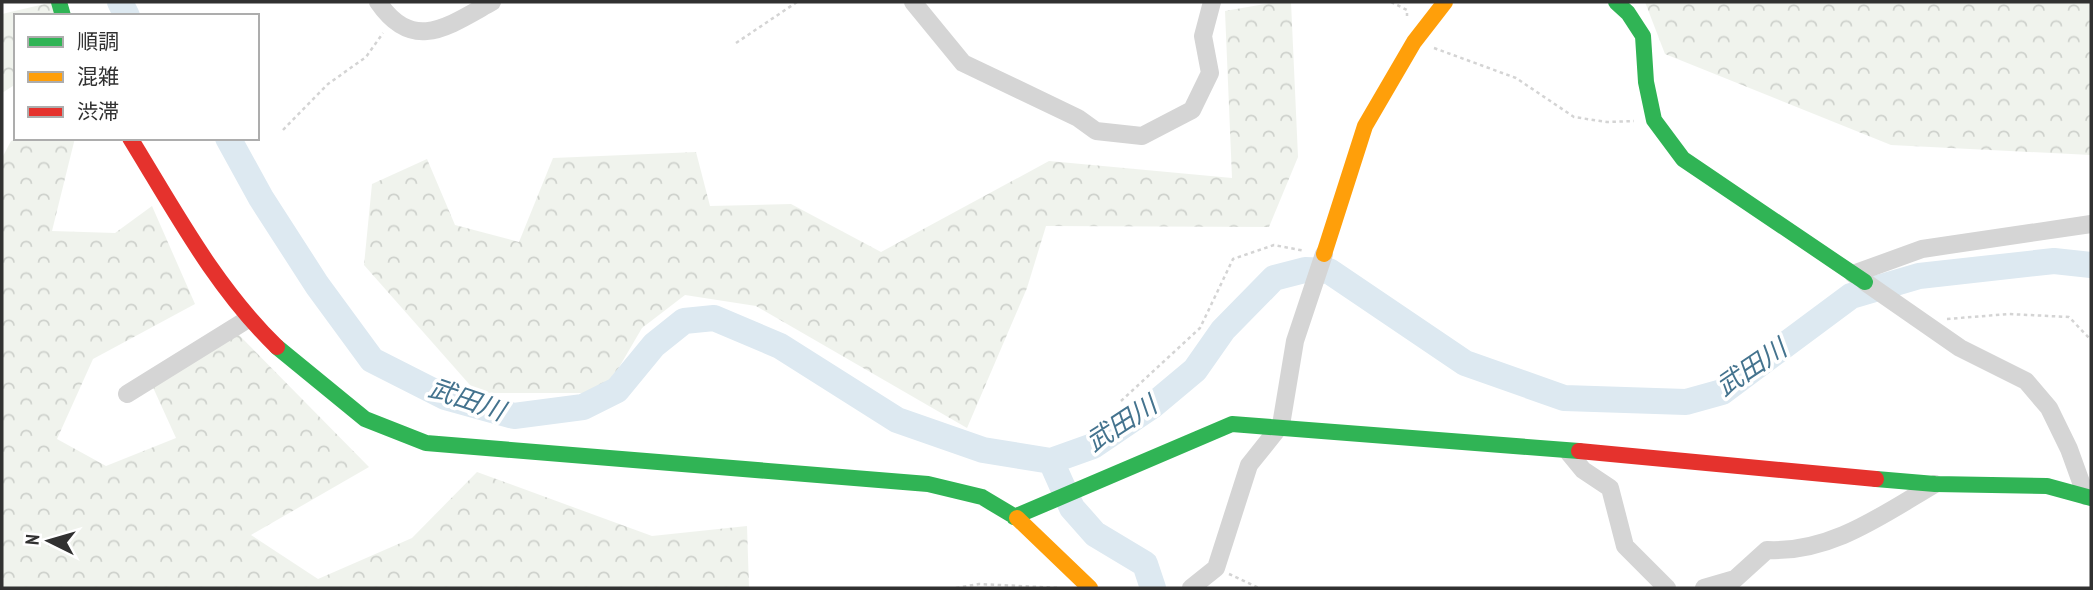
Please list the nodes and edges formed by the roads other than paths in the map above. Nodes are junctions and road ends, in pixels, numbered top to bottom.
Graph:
1 (378, 2) edge
2 (492, 2) edge
3 (912, 2) edge
4 (1212, 2) edge
5 (1445, 2) edge
6 (1616, 2) edge
7 (131, 140) edge
8 (2091, 224) edge
9 (1324, 254) joint
10 (1859, 278) junction
11 (248, 318) junction
12 (127, 394) dead end
13 (1281, 425) junction
14 (1569, 453) junction
15 (1935, 484) junction
16 (2088, 497) edge
17 (1014, 517) junction
18 (1090, 588) edge
19 (1191, 588) edge
20 (1667, 588) edge
21 (1704, 588) edge

1 - 2 street
3 - 4 street
5 - 9 street
6 - 10 street
7 - 11 street
8 - 10 street
9 - 13 street
10 - 16 street
11 - 12 street
11 - 17 street
13 - 14 street
13 - 17 street
13 - 19 street
14 - 15 street
14 - 20 street
15 - 16 street
15 - 21 street
17 - 18 street

